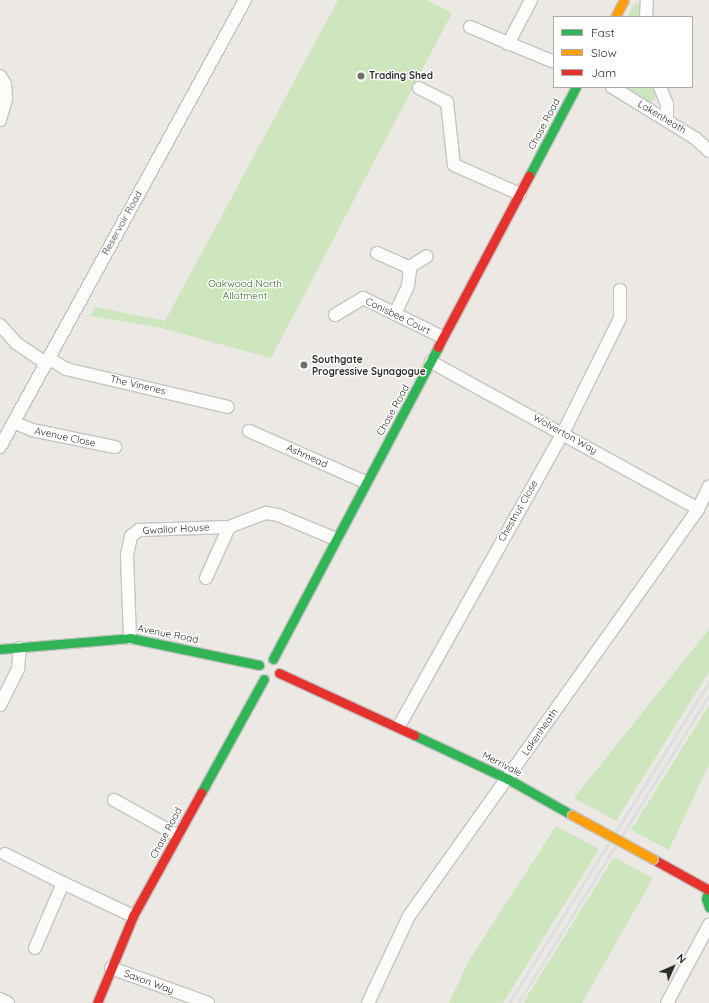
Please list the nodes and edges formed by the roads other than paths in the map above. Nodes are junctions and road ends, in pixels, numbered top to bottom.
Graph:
1 (244, 0) edge
2 (530, 0) edge
3 (624, 0) edge
4 (647, 0) edge
5 (616, 16) edge
6 (646, 16) edge
7 (470, 27) dead end
8 (508, 44) junction
9 (553, 62) edge
10 (0, 76) edge
11 (419, 88) dead end
12 (575, 88) edge
13 (614, 88) edge
14 (660, 88) edge
15 (0, 120) edge
16 (667, 120) junction
17 (709, 151) edge
18 (520, 194) junction
19 (376, 253) dead end
20 (427, 256) dead end
21 (408, 268) junction
22 (620, 290) dead end
23 (394, 314) junction
24 (335, 315) dead end
25 (0, 325) edge
26 (442, 337) junction
27 (48, 362) junction
28 (431, 362) junction
29 (228, 407) dead end
30 (15, 423) junction
31 (249, 431) dead end
32 (563, 433) junction
33 (0, 447) edge
34 (115, 447) dead end
35 (365, 482) junction
36 (709, 486) edge
37 (698, 509) junction
38 (229, 527) junction
39 (336, 539) junction
40 (206, 578) dead end
41 (130, 638) junction
42 (20, 648) junction
43 (0, 649) edge
44 (273, 659) junction
45 (259, 665) junction
46 (279, 673) junction
47 (264, 679) junction
48 (0, 705) edge
49 (398, 726) junction
50 (508, 778) junction
51 (114, 800) dead end
52 (177, 835) junction
53 (5, 854) dead end
54 (63, 883) junction
55 (709, 890) edge
56 (709, 907) edge
57 (133, 916) junction
58 (709, 925) edge
59 (34, 948) dead end
60 (111, 968) junction
61 (0, 999) edge
62 (8, 1003) edge
63 (97, 1003) edge
64 (208, 1003) edge
65 (368, 1003) edge
66 (667, 1003) edge

1 - 27 street, Reservoir Road
2 - 8 street
3 - 5 street
4 - 6 street
7 - 8 street
8 - 9 street
10 - 15 street
11 - 18 street
12 - 18 street, Chase Road
13 - 16 street, Lakenheath
14 - 16 street
16 - 17 street, Lakenheath
18 - 26 street, Chase Road
19 - 21 street
20 - 21 street
21 - 23 street
22 - 32 street, Chestnut Close
23 - 24 street, Conisbee Court
23 - 26 street, Conisbee Court
25 - 27 street, The Vineries
26 - 28 street, Chase Road
27 - 29 street, The Vineries
27 - 30 street, Reservoir Road
28 - 32 street, Wolverton Way
28 - 35 street, Chase Road
30 - 33 street, Reservoir Road
30 - 34 street, Avenue Close
31 - 35 street, Ashmead
32 - 37 street, Wolverton Way
32 - 49 street, Chestnut Close
35 - 39 street, Chase Road
36 - 37 street, Lakenheath
37 - 50 street, Lakenheath
38 - 39 street, Gwalior House
38 - 40 street
38 - 41 street, Gwalior House
39 - 44 street, Chase Road
41 - 42 street, Avenue Road
41 - 45 street, Avenue Road
42 - 43 street, Avenue Road
42 - 48 street
44 - 45 street
44 - 46 street
45 - 47 street
46 - 47 street
46 - 49 street, Merrivale
47 - 52 street, Chase Road
49 - 50 street, Merrivale
50 - 55 street, Merrivale, bridge
50 - 65 street, Lakenheath
51 - 52 street
52 - 57 street, Chase Road
53 - 54 street
54 - 57 street
54 - 59 street
55 - 56 street
57 - 60 street, Chase Road
58 - 66 street
60 - 63 street, Chase Road
60 - 64 street, Saxon Way
61 - 62 street

